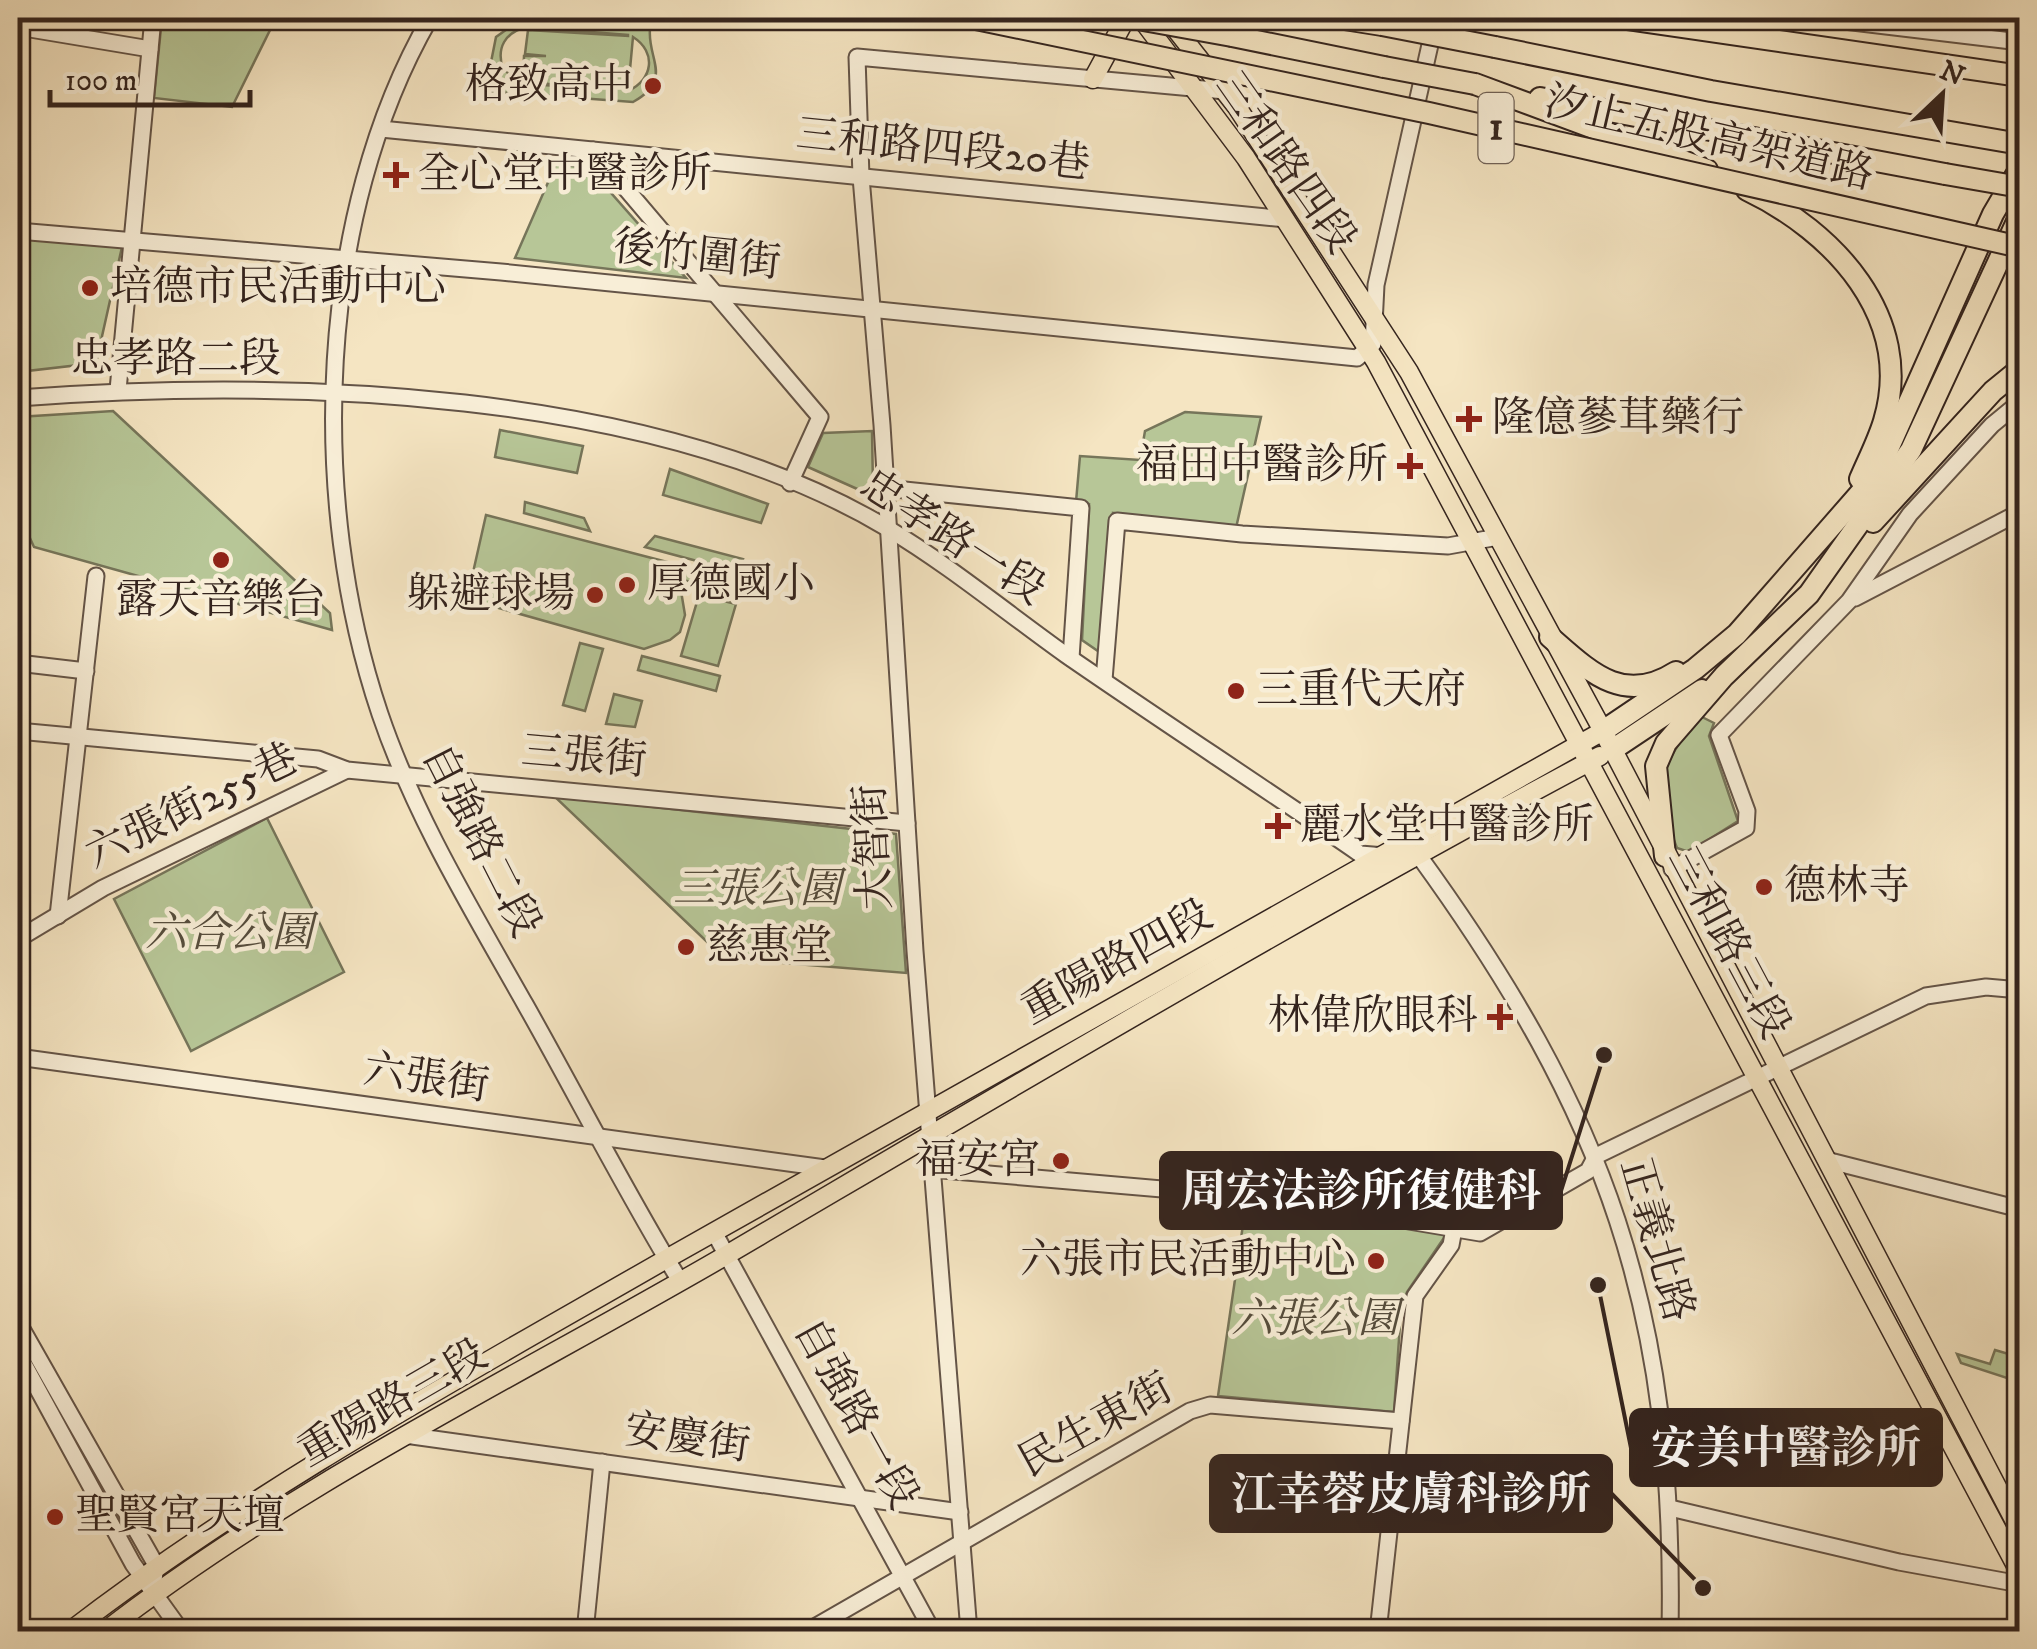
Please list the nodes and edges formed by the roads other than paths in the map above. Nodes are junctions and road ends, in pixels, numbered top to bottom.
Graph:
1 (153, 18) edge
2 (430, 18) edge
3 (972, 18) edge
4 (1129, 18) edge
5 (1141, 18) edge
6 (1168, 18) edge
7 (1338, 18) edge
8 (1436, 18) edge
9 (1621, 18) edge
10 (1819, 18) edge
11 (1875, 21) edge
12 (18, 27) edge
13 (2020, 42) edge
14 (150, 49) junction
15 (2020, 76) edge
16 (1093, 79) junction
17 (1475, 84) junction
18 (1194, 88) junction
19 (1224, 91) junction
20 (381, 129) junction
21 (2020, 144) edge
22 (593, 150) junction
23 (2020, 168) edge
24 (860, 178) junction
25 (2020, 187) edge
26 (2020, 215) edge
27 (1286, 219) junction
28 (18, 231) edge
29 (132, 240) junction
30 (2020, 247) edge
31 (348, 258) junction
32 (714, 292) junction
33 (872, 308) junction
34 (1374, 313) junction
35 (1367, 351) junction
36 (2020, 369) edge
37 (118, 390) junction
38 (336, 395) junction
39 (18, 398) edge
40 (2020, 402) edge
41 (790, 483) junction
42 (885, 488) junction
43 (1848, 506) junction
44 (2020, 512) edge
45 (887, 528) junction
46 (1498, 537) junction
47 (1476, 542) junction
48 (96, 576) dead end
49 (1809, 594) junction
50 (1850, 601) junction
51 (1737, 634) junction
52 (1550, 636) junction
53 (1071, 658) junction
54 (18, 663) edge
55 (86, 671) junction
56 (1724, 676) junction
57 (1104, 680) junction
58 (18, 731) edge
59 (78, 735) junction
60 (1607, 740) junction
61 (1581, 743) junction
62 (1591, 761) junction
63 (347, 770) junction
64 (402, 775) junction
65 (907, 824) junction
66 (1378, 856) junction
67 (1419, 856) junction
68 (1668, 863) junction
69 (58, 916) junction
70 (18, 939) edge
71 (2020, 990) edge
72 (18, 1057) edge
73 (1777, 1067) junction
74 (1759, 1076) junction
75 (927, 1108) junction
76 (929, 1134) junction
77 (600, 1139) junction
78 (1596, 1156) junction
79 (1826, 1160) junction
80 (825, 1168) junction
81 (931, 1170) junction
82 (2020, 1210) edge
83 (1454, 1229) junction
84 (714, 1232) junction
85 (728, 1254) junction
86 (667, 1259) junction
87 (680, 1280) junction
88 (18, 1322) edge
89 (18, 1353) edge
90 (1401, 1421) junction
91 (404, 1435) junction
92 (602, 1462) junction
93 (862, 1498) junction
94 (1670, 1508) junction
95 (960, 1512) junction
96 (2020, 1531) edge
97 (963, 1541) junction
98 (148, 1571) junction
99 (2020, 1573) edge
100 (903, 1576) junction
101 (2020, 1584) edge
102 (153, 1594) junction
103 (69, 1632) edge
104 (104, 1632) edge
105 (182, 1632) edge
106 (585, 1632) edge
107 (806, 1632) edge
108 (933, 1632) edge
109 (969, 1632) edge
110 (1378, 1632) edge
111 (1670, 1632) edge

1 - 14 street
2 - 20 street, 自強路二段
3 - 30 highway, 汐止五股高架道路 / 1, bridge
4 - 16 main road
4 - 17 highway, 1, bridge
5 - 18 main road, 三和路四段
6 - 19 main road, 三和路四段
7 - 21 highway, 1, bridge
8 - 34 street
9 - 15 highway
10 - 11 street
11 - 13 street
12 - 14 street
14 - 29 street
16 - 18 street
16 - 24 street, 大智街
17 - 25 highway, 1, bridge
17 - 43 highway
18 - 19 street
18 - 27 main road, 三和路四段
19 - 34 main road, 三和路四段
20 - 22 street, 三和路四段20巷
20 - 31 street, 自強路二段
22 - 24 street, 三和路四段20巷
22 - 32 street
23 - 43 highway
24 - 27 street, 三和路四段20巷
24 - 33 street, 大智街
26 - 49 highway
27 - 35 main road, 三和路四段
28 - 29 street, 後竹圍街
29 - 31 street, 後竹圍街
29 - 37 street
31 - 32 street, 後竹圍街
31 - 38 street, 自強路二段
32 - 33 street, 後竹圍街
32 - 41 street
33 - 35 street, 後竹圍街
33 - 42 street, 大智街
34 - 35 street
34 - 46 main road, 三和路三段
35 - 47 main road, 三和路三段
36 - 49 highway
37 - 38 street, 忠孝路二段
37 - 39 street, 忠孝路二段
38 - 41 street, 忠孝路一段
38 - 64 street, 自強路二段
40 - 50 street
41 - 45 street, 忠孝路一段
42 - 45 street, 大智街
42 - 53 street
43 - 51 highway
44 - 50 street
45 - 53 street, 忠孝路一段
45 - 65 street, 大智街
46 - 47 street
46 - 52 main road, 三和路三段
47 - 57 street
47 - 61 main road, 三和路三段
48 - 55 street
49 - 56 highway
50 - 68 street
51 - 52 highway
51 - 60 highway
52 - 60 main road, 三和路三段
53 - 57 street, 忠孝路一段
54 - 55 street
55 - 59 street
56 - 60 highway
56 - 68 highway
57 - 66 street, 忠孝路一段
58 - 59 street, 三張街
59 - 63 street, 三張街
59 - 69 street
60 - 61 main road, 重陽路四段
60 - 62 main road, 重陽路四段
60 - 68 main road, 三和路三段
61 - 62 main road, 三和路三段
61 - 66 main road, 重陽路四段
62 - 67 main road, 重陽路四段
62 - 74 main road, 三和路三段
63 - 64 street, 三張街
63 - 69 street, 六張街255巷
64 - 65 street, 三張街
64 - 77 street, 自強路二段
65 - 75 street, 大智街
66 - 67 street, 忠孝路一段
66 - 75 main road, 重陽路四段
67 - 76 main road, 重陽路四段
67 - 78 street, 正義北路
68 - 73 main road, 三和路三段
69 - 70 street, 六張街255巷
71 - 73 street
72 - 77 street, 六張街
73 - 74 street
73 - 79 main road, 三和路三段
74 - 78 street
74 - 99 main road, 三和路三段
75 - 76 street, 大智街
75 - 80 main road, 重陽路四段
76 - 81 street, 大智街
76 - 85 main road, 重陽路四段
77 - 80 street, 六張街
77 - 86 street, 自強路二段
78 - 83 street
78 - 94 street, 正義北路
79 - 82 street
79 - 96 main road, 三和路三段
80 - 84 main road, 重陽路四段
81 - 83 street
81 - 95 street, 大智街
83 - 90 street
84 - 85 street, 自強路一段
84 - 86 main road, 重陽路四段
85 - 87 main road, 重陽路三段
85 - 93 street, 自強路一段
86 - 87 street, 自強路二段
86 - 98 main road, 重陽路三段
87 - 91 main road, 重陽路三段
88 - 98 street
89 - 98 street
90 - 97 street, 民生東街
90 - 110 street
91 - 92 street, 安慶街
91 - 102 main road, 重陽路三段
92 - 93 street, 安慶街
92 - 106 street
93 - 95 street, 安慶街
93 - 100 street, 自強路一段
94 - 101 street
94 - 111 street, 正義北路
95 - 97 street, 大智街
97 - 100 street, 民生東街
97 - 109 street, 大智街
98 - 102 street
98 - 103 main road, 重陽路三段
100 - 107 street, 民生東街
100 - 108 street, 自強路一段
102 - 104 main road, 重陽路三段
102 - 105 street

